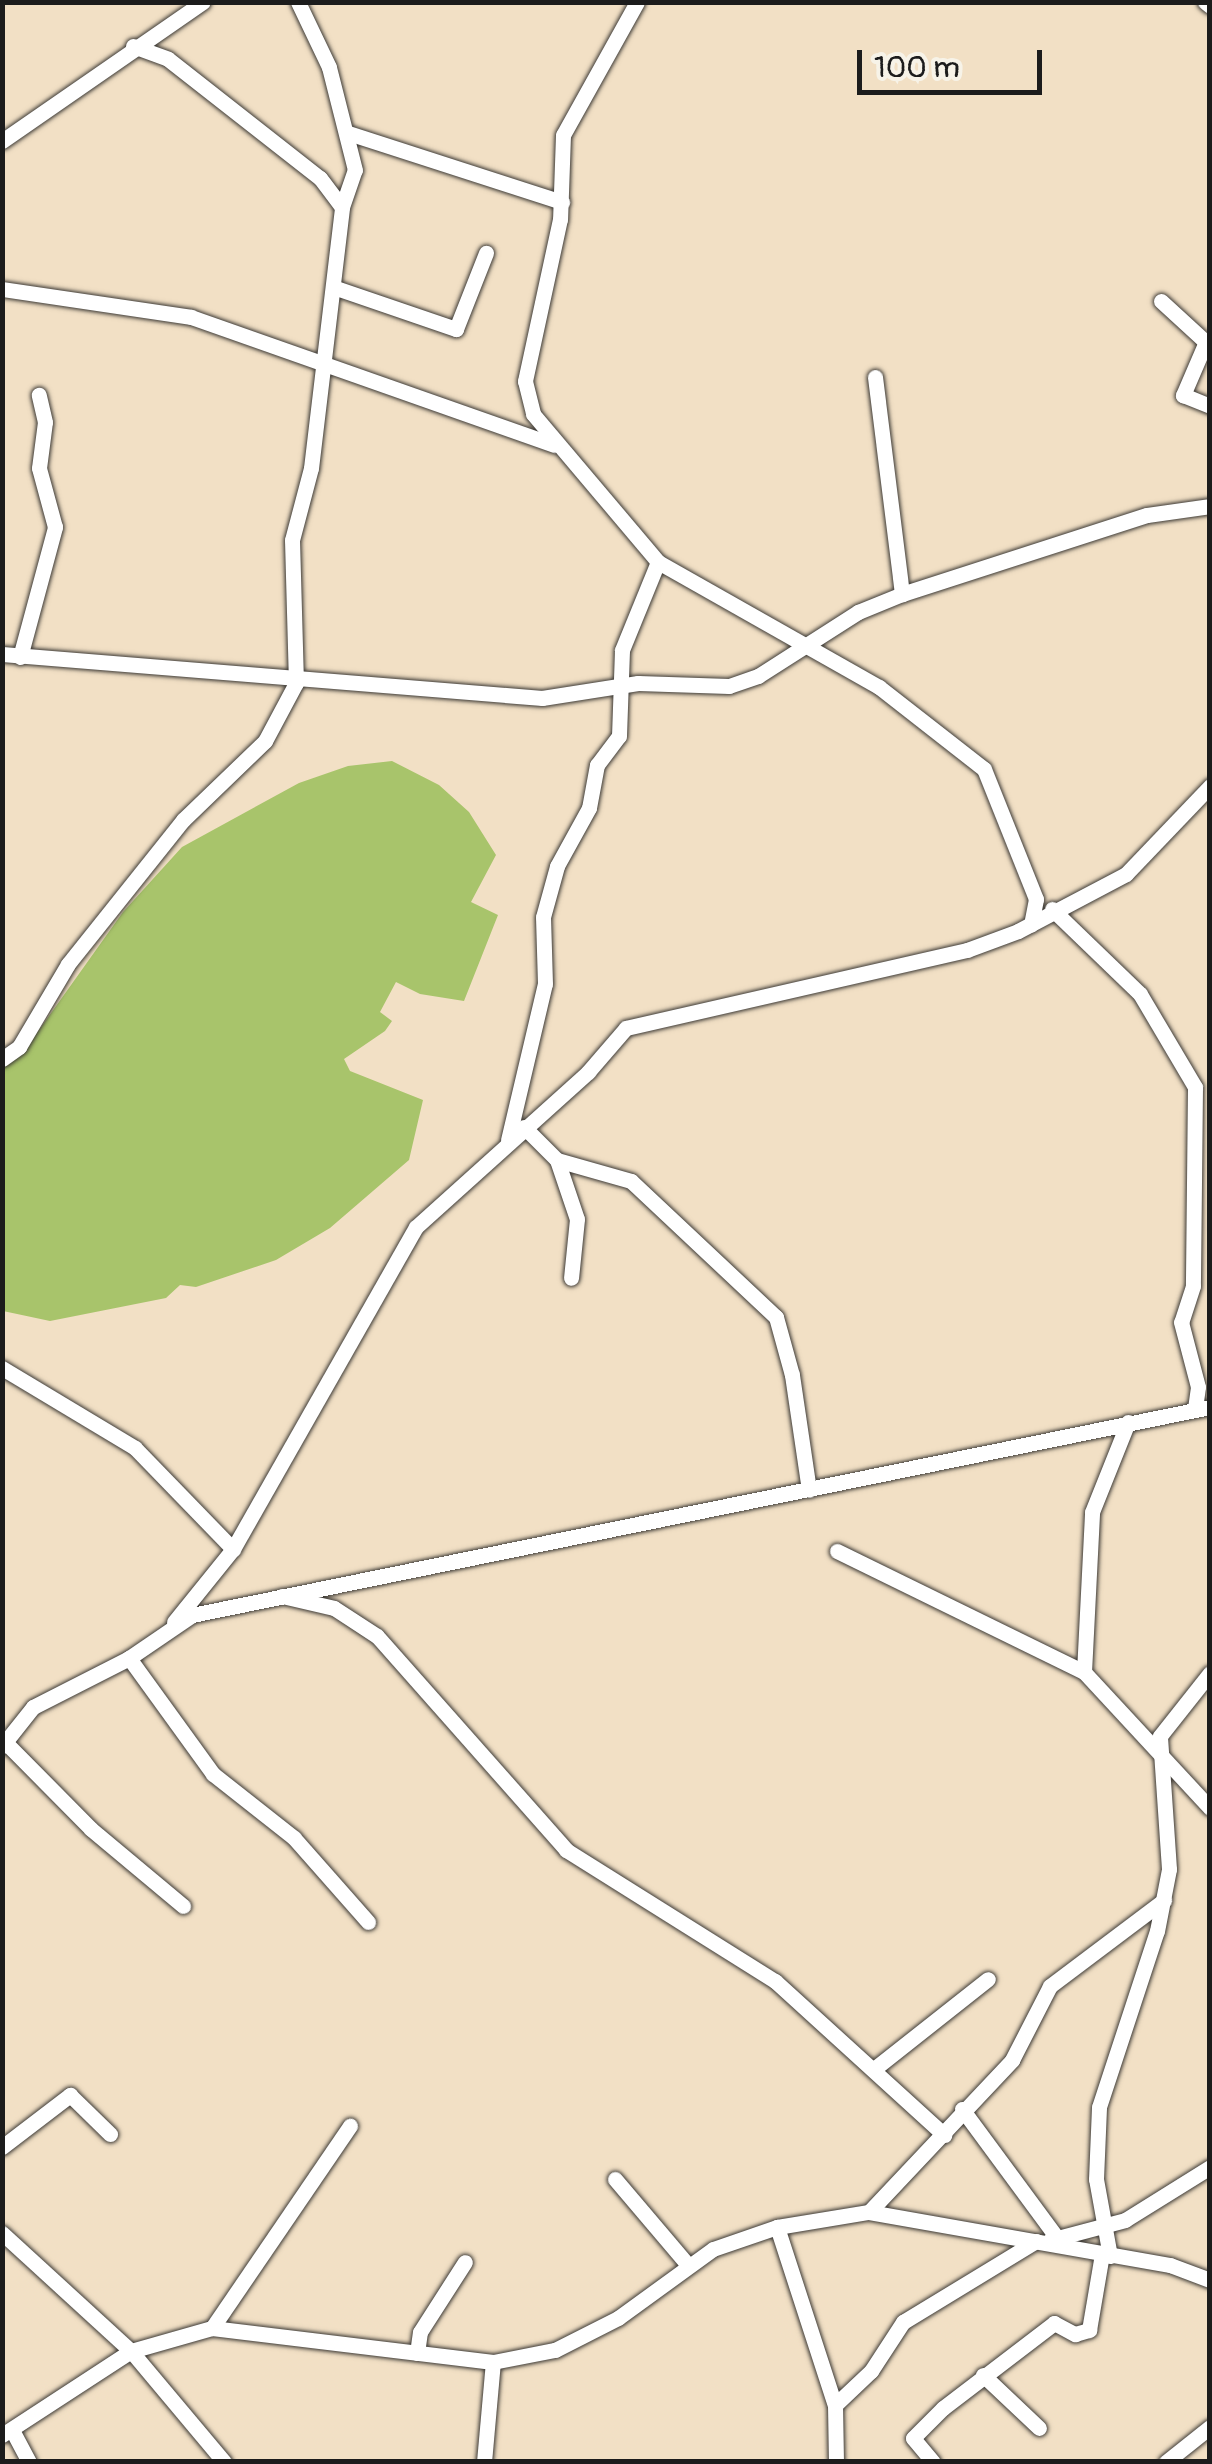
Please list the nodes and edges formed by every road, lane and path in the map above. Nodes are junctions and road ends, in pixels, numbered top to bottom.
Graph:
1 (203, 2) edge
2 (298, 2) edge
3 (637, 2) edge
4 (133, 46) junction
5 (348, 134) junction
6 (2, 141) edge
7 (562, 202) junction
8 (342, 207) junction
9 (486, 253) dead end
10 (336, 288) junction
11 (2, 289) edge
12 (1162, 301) dead end
13 (1207, 345) edge
14 (324, 362) junction
15 (876, 377) dead end
16 (39, 395) dead end
17 (1210, 406) edge
18 (560, 448) junction
19 (1210, 506) edge
20 (658, 562) junction
21 (902, 594) junction
22 (805, 647) junction
23 (2, 654) edge
24 (20, 658) junction
25 (296, 683) junction
26 (619, 685) junction
27 (1210, 786) edge
28 (1036, 899) junction
29 (1058, 912) junction
30 (1031, 925) junction
31 (2, 1059) edge
32 (524, 1126) junction
33 (508, 1140) junction
34 (556, 1160) junction
35 (571, 1278) dead end
36 (2, 1368) edge
37 (1202, 1408) edge
38 (1128, 1422) junction
39 (808, 1490) junction
40 (233, 1549) junction
41 (837, 1550) dead end
42 (273, 1594) junction
43 (174, 1622) junction
44 (129, 1658) junction
45 (1084, 1672) junction
46 (1210, 1673) edge
47 (4, 1744) edge
48 (1159, 1752) junction
49 (1210, 1808) edge
50 (1164, 1900) junction
51 (184, 1906) dead end
52 (368, 1922) dead end
53 (988, 1979) dead end
54 (874, 2069) junction
55 (962, 2109) junction
56 (350, 2126) dead end
57 (110, 2134) dead end
58 (944, 2134) junction
59 (2, 2147) edge
60 (1210, 2167) edge
61 (615, 2179) dead end
62 (869, 2212) junction
63 (777, 2226) junction
64 (1104, 2228) junction
65 (2, 2233) edge
66 (1045, 2240) junction
67 (1106, 2255) junction
68 (464, 2262) dead end
69 (687, 2264) junction
70 (1210, 2280) edge
71 (212, 2328) junction
72 (131, 2352) junction
73 (418, 2353) junction
74 (494, 2362) junction
75 (984, 2375) junction
76 (835, 2405) junction
77 (1039, 2428) dead end
78 (1210, 2428) edge
79 (8, 2432) edge
80 (29, 2462) edge
81 (224, 2462) edge
82 (484, 2462) edge
83 (836, 2462) edge
84 (933, 2462) edge
85 (1166, 2462) edge

1 - 4 street
2 - 5 street
3 - 7 street
4 - 6 street
4 - 8 street
5 - 7 street
5 - 8 street
7 - 18 street
8 - 10 street
9 - 10 street
10 - 14 street
11 - 14 street
12 - 13 street
13 - 17 street
14 - 18 street
14 - 25 street
15 - 21 street
16 - 24 street
18 - 20 street
19 - 21 street
20 - 22 street
20 - 26 street
21 - 22 street
22 - 26 street
22 - 28 street
23 - 24 street
24 - 25 street
25 - 26 street
25 - 31 street
26 - 33 street
27 - 29 street
28 - 29 street
28 - 30 street
29 - 30 street
29 - 37 street
30 - 32 street
32 - 33 street
32 - 34 street
33 - 40 street
34 - 35 street
34 - 39 street
36 - 40 street
37 - 38 street
38 - 39 street
38 - 45 street
39 - 42 street
40 - 43 street
41 - 45 street
42 - 43 street
42 - 54 street
43 - 44 street
44 - 47 street
44 - 52 street
45 - 48 street
46 - 48 street
47 - 51 street
48 - 49 street
48 - 50 street
50 - 55 street
50 - 64 street
53 - 54 street
54 - 58 street
55 - 58 street
55 - 66 street
56 - 71 street
57 - 59 street
58 - 62 street
60 - 64 street
61 - 69 street
62 - 63 street
62 - 66 street
63 - 69 street
63 - 76 street
64 - 66 street
64 - 67 street
65 - 72 street
66 - 67 street
66 - 76 street
67 - 70 street
67 - 75 street
68 - 73 street
69 - 74 street
71 - 72 street
71 - 73 street
72 - 79 street
72 - 81 street
73 - 74 street
74 - 82 street
75 - 77 street
75 - 84 street
76 - 83 street
78 - 85 street
79 - 80 street

